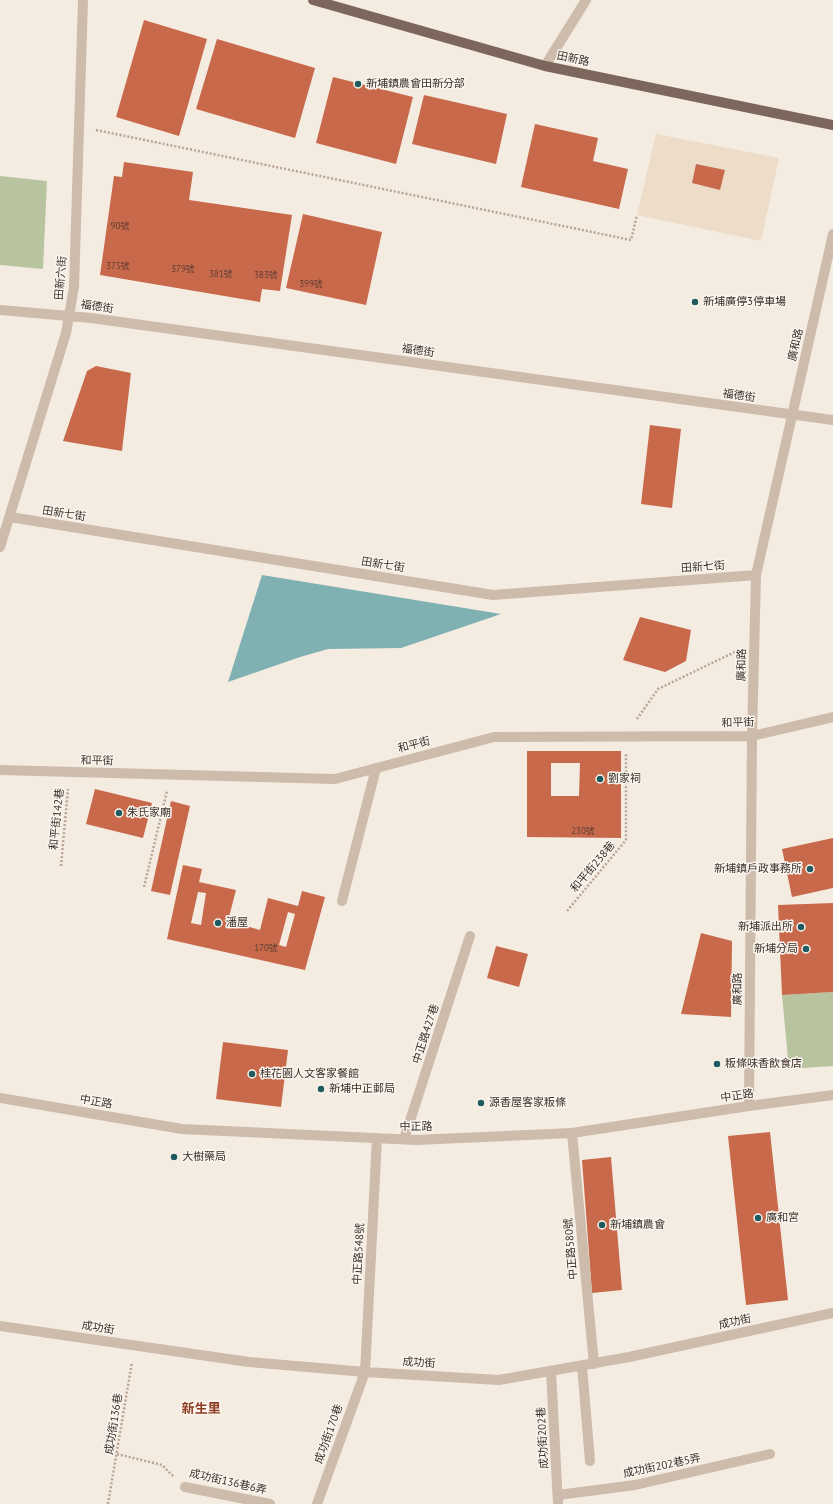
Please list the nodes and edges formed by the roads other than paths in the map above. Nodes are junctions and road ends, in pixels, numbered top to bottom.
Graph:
1 (83, 0) edge
2 (313, 0) edge
3 (586, 0) edge
4 (545, 66) junction
5 (833, 125) edge
6 (833, 234) edge
7 (0, 310) edge
8 (69, 315) junction
9 (792, 415) junction
10 (833, 420) edge
11 (10, 517) junction
12 (0, 547) edge
13 (756, 575) junction
14 (833, 717) edge
15 (752, 736) junction
16 (376, 768) junction
17 (0, 770) edge
18 (342, 901) dead end
19 (470, 936) dead end
20 (833, 1095) edge
21 (0, 1098) edge
22 (749, 1106) junction
23 (572, 1132) junction
24 (376, 1138) junction
25 (404, 1139) junction
26 (833, 1313) edge
27 (0, 1326) edge
28 (594, 1364) junction
29 (582, 1366) junction
30 (551, 1371) junction
31 (365, 1372) junction
32 (770, 1454) dead end
33 (590, 1461) dead end
34 (185, 1487) road end
35 (558, 1500) edge
36 (270, 1504) edge
37 (317, 1504) edge

1 - 8 street, 田新六街
2 - 4 main road, 田新路
3 - 4 street
4 - 5 main road, 田新路
6 - 9 street, 廣和路
7 - 8 street, 福德街
8 - 9 street, 福德街
8 - 11 street, 田新六街
9 - 10 street, 福德街
9 - 13 street, 廣和路
11 - 12 street, 田新六街
11 - 13 street, 田新七街
13 - 15 street, 廣和路
14 - 15 street, 和平街
15 - 16 street, 和平街
15 - 22 street, 廣和路
16 - 17 street, 和平街
16 - 18 street
19 - 25 street, 中正路427巷
20 - 22 street, 中正路
21 - 24 street, 中正路
22 - 23 street, 中正路
23 - 25 street, 中正路
23 - 28 street, 中正路580號
24 - 25 street, 中正路
24 - 31 street, 中正路548號
26 - 28 street, 成功街
27 - 31 street, 成功街
28 - 29 street, 成功街
29 - 30 street, 成功街
29 - 33 street
30 - 31 street, 成功街
30 - 35 street, 成功街202巷
31 - 37 street, 成功街170巷
32 - 35 street, 成功街202巷5弄
34 - 36 street, 成功街136巷6弄

